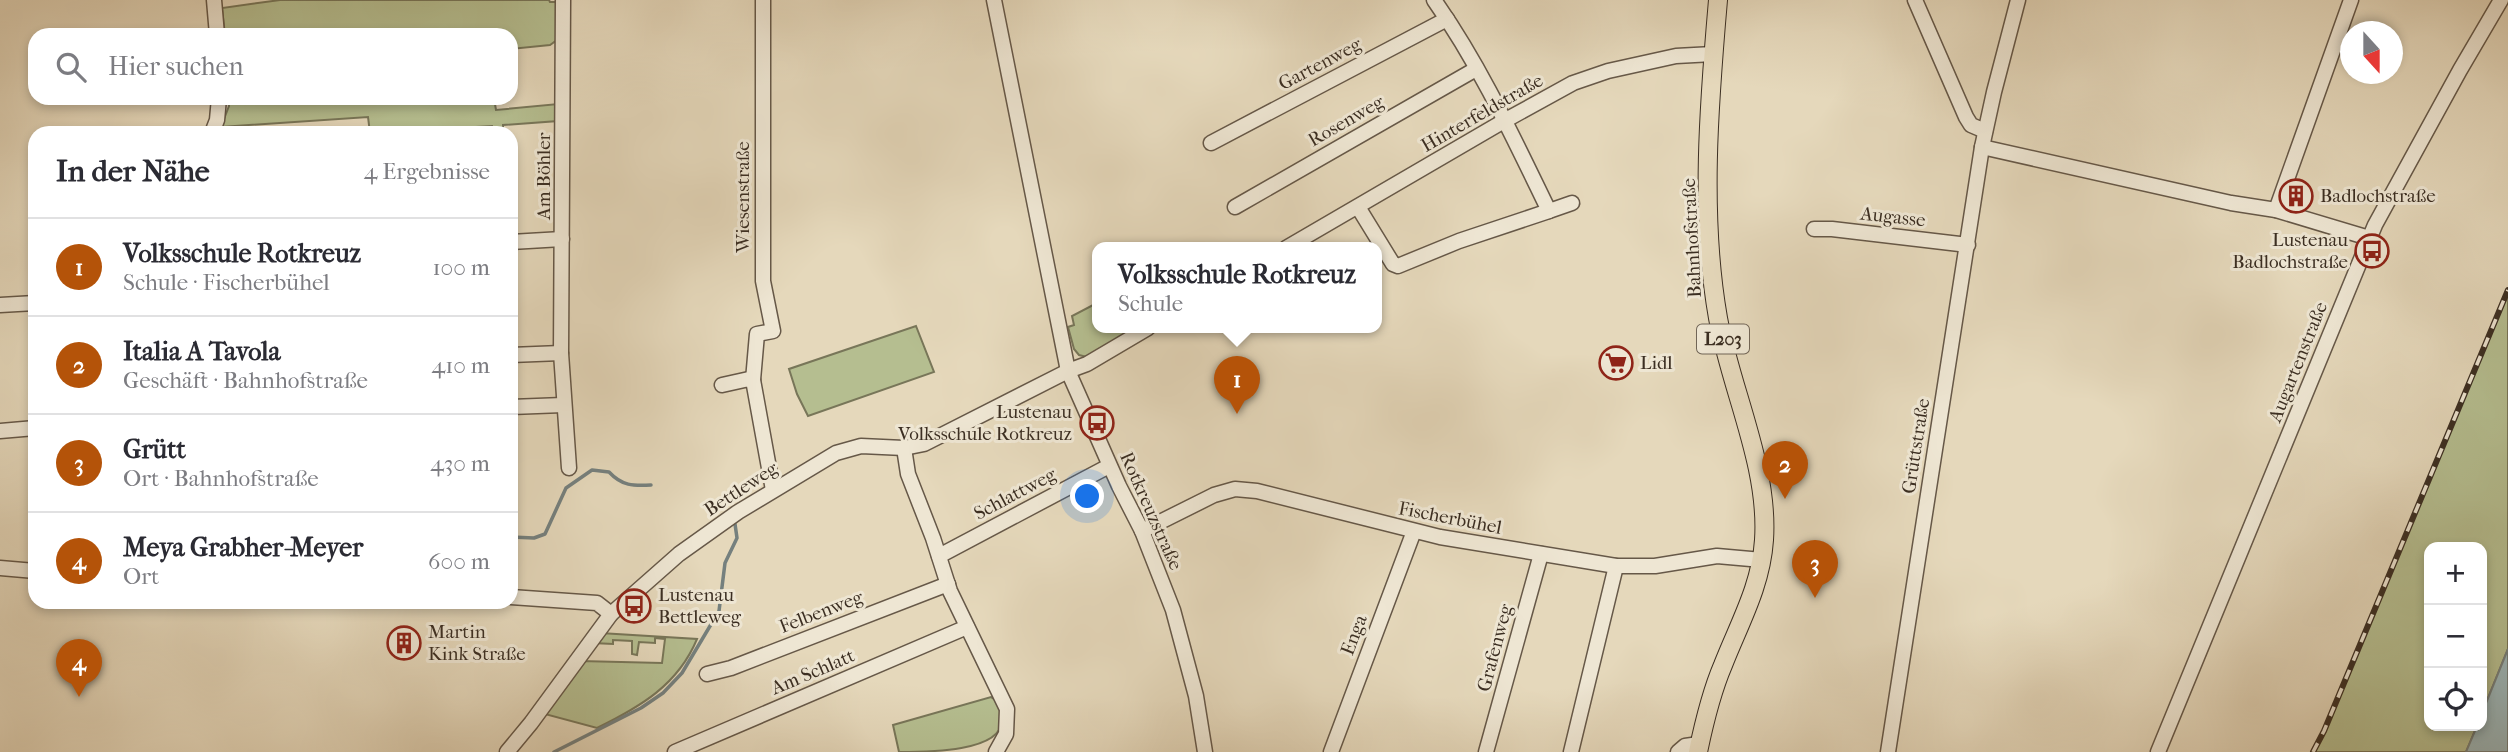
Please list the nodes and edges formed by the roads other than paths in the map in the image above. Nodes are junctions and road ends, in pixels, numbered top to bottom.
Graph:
1 (214, 0) edge
2 (563, 0) edge
3 (764, 0) edge
4 (994, 0) edge
5 (1434, 0) edge
6 (1718, 0) edge
7 (1915, 0) edge
8 (2018, 0) edge
9 (2351, 0) edge
10 (2501, 0) edge
11 (1447, 19) junction
12 (216, 28) edge
13 (1713, 54) junction
14 (1476, 69) junction
15 (218, 105) edge
16 (1504, 121) junction
17 (215, 126) edge
18 (1985, 131) junction
19 (1211, 143) dead end
20 (1982, 147) junction
21 (1572, 202) dead end
22 (1235, 207) dead end
23 (1358, 207) junction
24 (1549, 211) junction
25 (2276, 211) junction
26 (1814, 229) dead end
27 (2369, 238) junction
28 (562, 239) junction
29 (518, 242) edge
30 (1297, 242) edge
31 (1379, 242) edge
32 (1968, 245) junction
33 (1382, 246) edge
34 (28, 303) edge
35 (0, 305) edge
36 (1140, 333) edge
37 (561, 353) junction
38 (518, 355) edge
39 (1069, 371) junction
40 (753, 380) junction
41 (722, 385) dead end
42 (563, 404) junction
43 (518, 407) edge
44 (28, 429) edge
45 (0, 431) edge
46 (904, 448) junction
47 (1109, 466) junction
48 (569, 468) dead end
49 (773, 491) junction
50 (1142, 531) junction
51 (1414, 531) junction
52 (1541, 554) junction
53 (939, 556) junction
54 (1762, 560) junction
55 (1616, 565) junction
56 (0, 568) edge
57 (28, 570) edge
58 (948, 584) junction
59 (518, 597) edge
60 (611, 614) junction
61 (967, 627) junction
62 (706, 674) dead end
63 (1698, 748) edge
64 (507, 752) edge
65 (675, 752) edge
66 (996, 752) edge
67 (1205, 752) edge
68 (1331, 752) edge
69 (1486, 752) edge
70 (1571, 752) edge
71 (1678, 752) edge
72 (1888, 752) edge
73 (2158, 752) edge

1 - 12 street
2 - 28 street, Am Böhler
3 - 40 street, Wiesenstraße
4 - 39 street, Rotkreuzstraße
5 - 11 street
6 - 13 main road, Bahnhofstraße / L203
7 - 18 street
8 - 18 street, Grüttstraße
9 - 25 street
10 - 27 street, Augartenstraße
11 - 14 street
11 - 19 street, Gartenweg
13 - 16 street, Hinterfeldstraße
13 - 54 main road, Bahnhofstraße / L203
14 - 16 street
14 - 22 street, Rosenweg
15 - 17 street
16 - 23 street, Hinterfeldstraße
16 - 24 street
18 - 20 street, Grüttstraße
20 - 25 street
20 - 32 street, Grüttstraße
21 - 24 street
23 - 30 street, Hinterfeldstraße
23 - 31 street
24 - 33 street
25 - 27 street
26 - 32 street, Augasse
27 - 73 street, Augartenstraße
28 - 29 street
28 - 37 street, Am Böhler
32 - 72 street, Grüttstraße
34 - 35 street
36 - 39 street
37 - 38 street
37 - 42 street, Am Böhler
39 - 46 street, Bettleweg
39 - 47 street, Rotkreuzstraße
40 - 41 street
40 - 49 street, Wiesenstraße
42 - 43 street
42 - 48 street, Am Böhler
44 - 45 street
46 - 49 street, Bettleweg
46 - 53 street
47 - 50 street, Rotkreuzstraße
47 - 53 street, Schlattweg
49 - 60 street, Bettleweg
50 - 51 street, Fischerbühel
50 - 67 street, Rotkreuzstraße
51 - 52 street, Fischerbühel
51 - 68 street, Enga
52 - 55 street, Fischerbühel
52 - 69 street, Grafenweg
53 - 58 street
54 - 55 street, Fischerbühel
54 - 63 main road, Bahnhofstraße / L203
55 - 70 street
56 - 57 street
58 - 61 street
58 - 62 street, Felbenweg
59 - 60 street
60 - 64 street, Bettleweg
61 - 65 street, Am Schlatt
61 - 66 street
63 - 71 street

